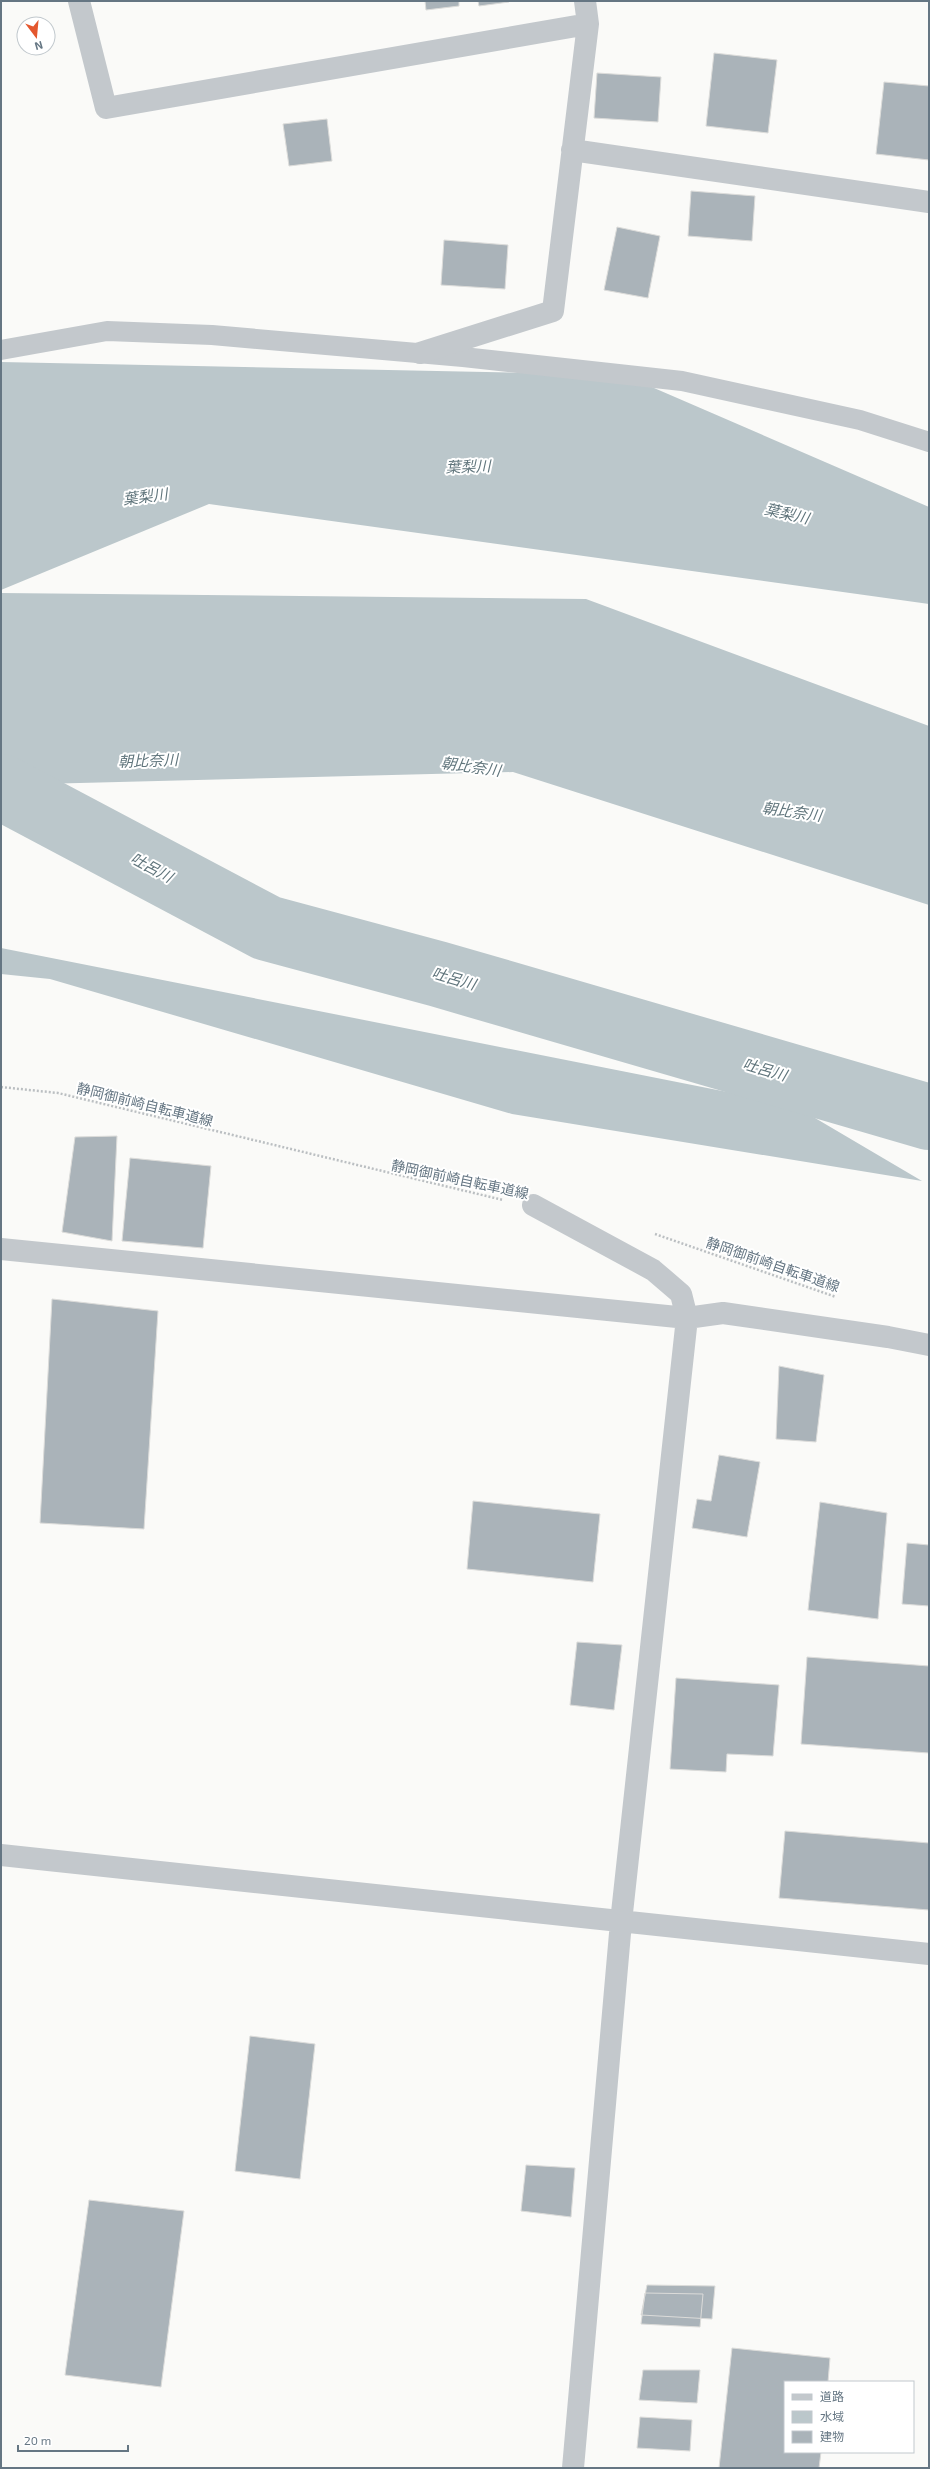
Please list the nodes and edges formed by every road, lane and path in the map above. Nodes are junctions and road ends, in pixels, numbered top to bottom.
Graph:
1 (79, 1) edge
2 (585, 1) edge
3 (588, 24) junction
4 (572, 150) junction
5 (929, 202) edge
6 (1, 350) edge
7 (420, 353) junction
8 (929, 442) edge
9 (1, 1087) edge
10 (533, 1205) joint
11 (650, 1232) dead end
12 (1, 1249) edge
13 (838, 1297) dead end
14 (686, 1318) junction
15 (929, 1345) edge
16 (1, 1856) edge
17 (622, 1922) junction
18 (929, 1954) edge
19 (573, 2468) edge

1 - 3 street
2 - 3 street
3 - 4 street
4 - 5 street
4 - 7 street
6 - 7 lane
7 - 8 lane
9 - 10 path, 静岡御前崎自転車道線
10 - 14 street
11 - 13 path, 静岡御前崎自転車道線
12 - 14 street
14 - 15 street
14 - 17 street
16 - 17 street
17 - 18 street
17 - 19 street

